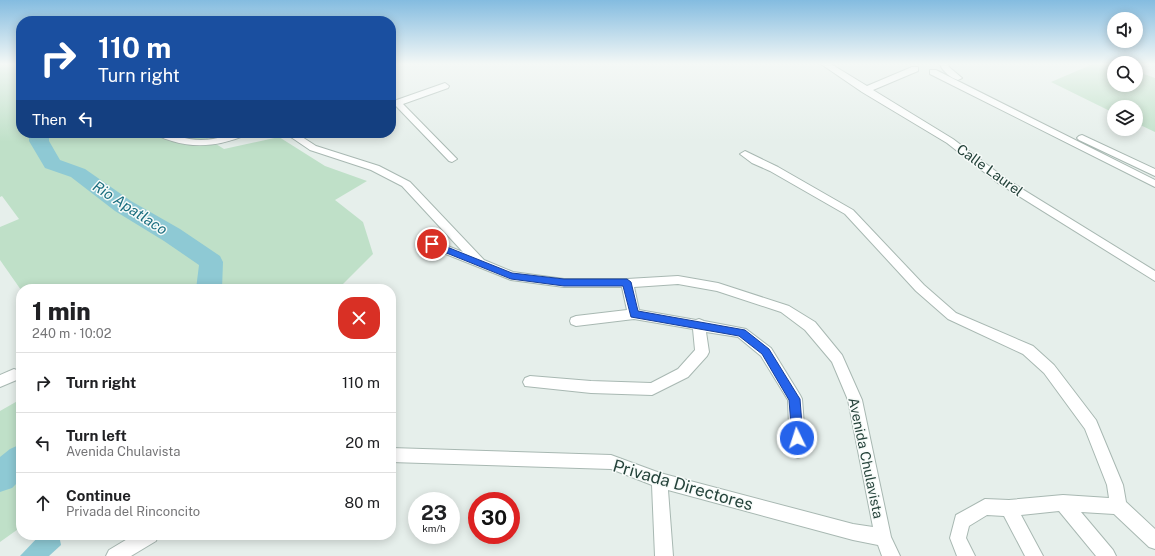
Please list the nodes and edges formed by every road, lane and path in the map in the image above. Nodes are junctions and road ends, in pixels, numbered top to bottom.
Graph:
1 (434, 90) edge
2 (865, 90) edge
3 (977, 90) edge
4 (984, 90) edge
5 (396, 104) edge
6 (396, 105) edge
7 (174, 138) edge
8 (227, 138) edge
9 (299, 138) edge
10 (745, 154) dead end
11 (452, 159) dead end
12 (1155, 173) edge
13 (1155, 184) edge
14 (432, 244) dead end
15 (480, 263) junction
16 (1155, 277) edge
17 (627, 282) junction
18 (634, 314) junction
19 (576, 321) dead end
20 (699, 324) junction
21 (14, 375) dead end
22 (0, 381) edge
23 (530, 382) dead end
24 (798, 451) dead end
25 (396, 455) edge
26 (660, 480) junction
27 (1063, 503) junction
28 (1118, 506) junction
29 (1009, 508) junction
30 (883, 537) junction
31 (140, 540) edge
32 (1155, 541) edge
33 (115, 556) edge
34 (664, 556) edge
35 (891, 556) edge
36 (966, 556) edge
37 (1034, 556) edge
38 (1107, 556) edge

1 - 5 street
2 - 16 street, Calle Laurel
3 - 13 street
4 - 12 street
6 - 11 street
7 - 8 street
9 - 15 street, Avenida Chulavista
10 - 28 street
14 - 15 street
15 - 17 street, Avenida Chulavista
17 - 18 street
17 - 30 street, Avenida Chulavista
18 - 19 street
18 - 20 street
20 - 23 street
20 - 24 street
21 - 22 street
25 - 26 street, Privada Directores
26 - 30 street, Privada Directores
26 - 34 street
27 - 28 street
27 - 29 street
27 - 38 street
28 - 32 street
29 - 36 street
29 - 37 street
30 - 35 street, Avenida Chulavista
31 - 33 street

